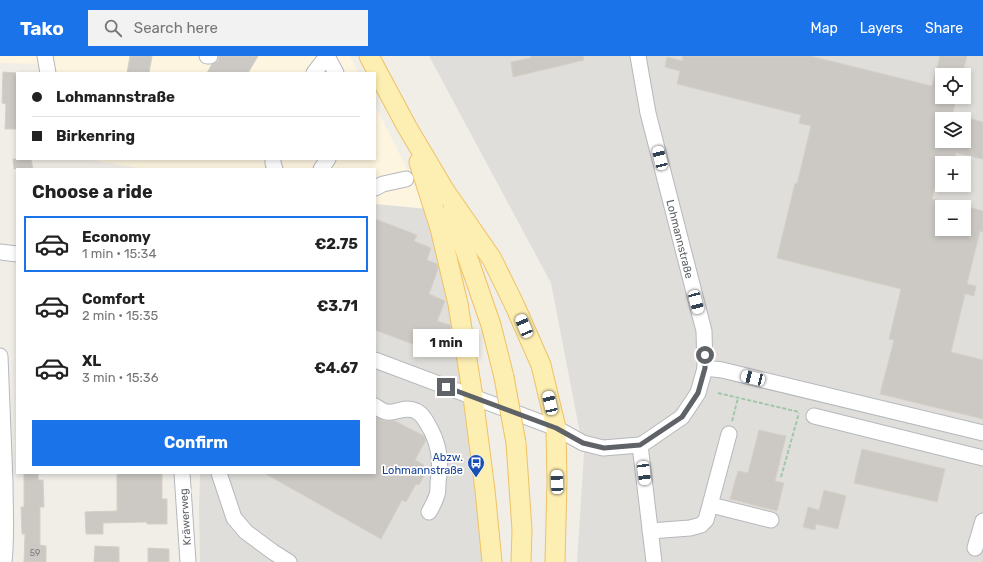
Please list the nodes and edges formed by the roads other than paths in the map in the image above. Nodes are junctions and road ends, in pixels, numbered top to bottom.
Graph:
1 (45, 56) edge
2 (327, 56) edge
3 (369, 56) edge
4 (638, 56) edge
5 (48, 72) edge
6 (315, 72) edge
7 (335, 72) edge
8 (407, 127) junction
9 (406, 179) dead end
10 (376, 188) edge
11 (445, 191) junction
12 (0, 252) edge
13 (16, 254) edge
14 (0, 356) edge
15 (376, 360) edge
16 (705, 368) junction
17 (473, 397) junction
18 (376, 407) edge
19 (814, 416) dead end
20 (2, 426) edge
21 (556, 428) junction
22 (729, 434) road end
23 (983, 434) edge
24 (640, 445) junction
25 (983, 458) edge
26 (182, 474) edge
27 (219, 474) edge
28 (711, 505) junction
29 (429, 512) dead end
30 (3, 515) edge
31 (771, 520) dead end
32 (983, 521) edge
33 (650, 531) junction
34 (975, 548) dead end
35 (4, 562) edge
36 (188, 562) edge
37 (289, 562) edge
38 (492, 562) edge
39 (521, 562) edge
40 (555, 562) edge
41 (654, 562) edge

1 - 5 street
2 - 6 street
2 - 7 street
3 - 8 main road
4 - 16 street, Lohmannstraße
8 - 11 main road
8 - 17 main road
9 - 10 street
11 - 21 main road
11 - 39 main road, bridge
12 - 13 street
14 - 20 street
15 - 17 street, Lohmannstraße
16 - 23 street
16 - 24 street, Lohmannstraße
17 - 21 street, Lohmannstraße
17 - 38 main road
18 - 29 street
19 - 25 street
20 - 30 street
21 - 24 street, Lohmannstraße
21 - 40 main road
22 - 28 street
24 - 33 street
26 - 36 street, Kräwerweg
27 - 37 street
28 - 31 street
28 - 33 street
30 - 35 street
32 - 34 street
33 - 41 street

